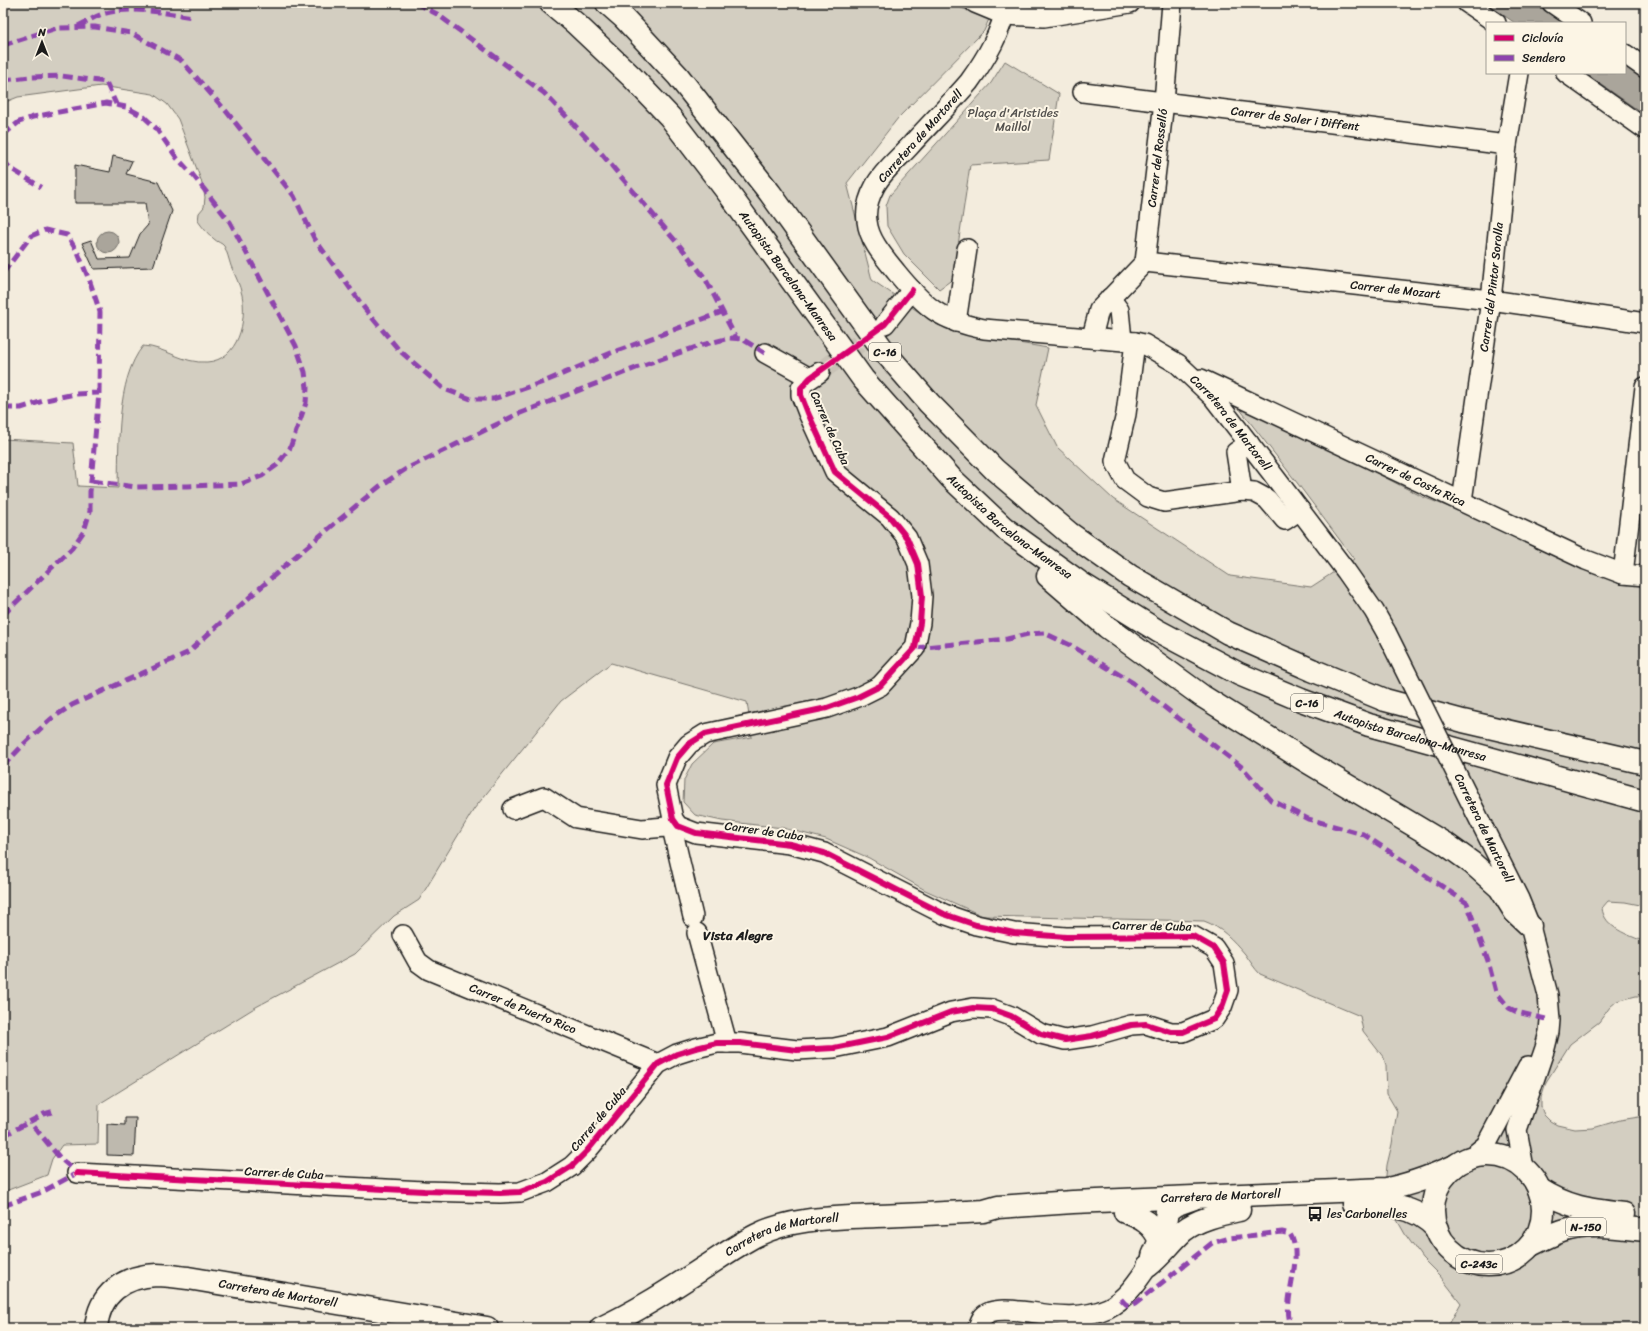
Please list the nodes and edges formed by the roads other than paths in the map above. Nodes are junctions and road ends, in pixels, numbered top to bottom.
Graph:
1 (551, 3) edge
2 (607, 3) edge
3 (976, 3) edge
4 (1130, 3) edge
5 (1172, 3) edge
6 (1467, 3) edge
7 (1552, 3) edge
8 (1006, 9) edge
9 (1495, 22) edge
10 (1580, 22) edge
11 (1645, 52) edge
12 (1626, 53) edge
13 (1626, 54) edge
14 (1645, 68) edge
15 (1518, 74) edge
16 (1567, 74) edge
17 (1083, 92) dead end
18 (1164, 102) junction
19 (1645, 129) edge
20 (1507, 145) junction
21 (968, 249) dead end
22 (1145, 262) junction
23 (961, 289) junction
24 (912, 290) junction
25 (1110, 298) junction
26 (1491, 300) junction
27 (930, 308) junction
28 (956, 322) junction
29 (1645, 323) edge
30 (885, 324) tunnel mouth
31 (1092, 337) junction
32 (1128, 341) junction
33 (765, 354) dead end
34 (1190, 374) junction
35 (1645, 387) edge
36 (1249, 443) junction
37 (1242, 490) junction
38 (1462, 501) junction
39 (1300, 510) junction
40 (1004, 528) junction
41 (1622, 574) junction
42 (1645, 576) edge
43 (1645, 763) edge
44 (1645, 801) edge
45 (513, 809) dead end
46 (675, 827) junction
47 (1530, 926) junction
48 (403, 935) dead end
49 (727, 1043) junction
50 (1545, 1048) junction
51 (658, 1064) junction
52 (1462, 1162) junction
53 (1524, 1168) junction
54 (77, 1173) dead end
55 (1540, 1189) junction
56 (1203, 1196) junction
57 (1239, 1210) junction
58 (984, 1211) junction
59 (1167, 1211) junction
60 (1125, 1212) junction
61 (1645, 1216) edge
62 (1436, 1229) junction
63 (1645, 1230) edge
64 (1160, 1241) junction
65 (1531, 1245) junction
66 (1148, 1266) junction
67 (96, 1328) edge
68 (487, 1328) edge
69 (601, 1328) edge
70 (978, 1328) edge

1 - 40 main road, Autopista Barcelona-Manresa / C-16
2 - 43 main road, C-16
3 - 8 street
4 - 8 street
5 - 18 street, Carrer del Rosselló
6 - 9 street
7 - 10 street
8 - 24 street, Carretera de Martorell / C-243c
11 - 12 street
13 - 14 street
15 - 20 street, Carrer del Pintor Sorolla
16 - 19 street
17 - 18 street, Carrer de Soler i Diffent
18 - 20 street, Carrer de Soler i Diffent
18 - 22 street, Carrer del Rosselló
20 - 26 street, Carrer del Pintor Sorolla
21 - 23 street
22 - 25 street
22 - 26 street, Carrer de Mozart
23 - 27 street
23 - 28 street
24 - 27 street, Carretera de Martorell / C-243c
24 - 30 street
25 - 31 street
25 - 32 street
26 - 29 street, Carrer de Mozart
26 - 38 street, Carrer del Pintor Sorolla
27 - 28 street, Carretera de Martorell / C-243c
28 - 31 street, Carretera de Martorell / C-243c
31 - 32 street, Carretera de Martorell / C-243c
32 - 34 street, Carretera de Martorell / C-243c
32 - 37 street
33 - 46 street, Carrer de Cuba
34 - 36 street, Carretera de Martorell / C-243c
34 - 38 street, Carrer de Costa Rica
35 - 41 street
36 - 37 street
36 - 39 street, Carretera de Martorell / C-243c
37 - 39 street
38 - 41 street, Carrer de Costa Rica
39 - 47 street, Carretera de Martorell / C-243c, bridge
40 - 44 main road, Autopista Barcelona-Manresa / C-16
40 - 47 main road
41 - 42 street, Carrer de Costa Rica
45 - 46 street
46 - 49 street
46 - 49 street, Carrer de Cuba
47 - 50 street, Carretera de Martorell / C-243c
48 - 51 street, Carrer de Puerto Rico
49 - 51 street, Carrer de Cuba
50 - 52 street, Carretera de Martorell / C-243c
50 - 53 street, Carretera de Martorell / C-243c
51 - 54 street, Carrer de Cuba
52 - 53 main road, C-243c
52 - 56 main road, Carretera de Martorell / C-243c
52 - 62 main road, C-243c
53 - 55 main road, C-243c
55 - 61 main road, N-150
55 - 65 main road, C-243c
56 - 58 main road, Carretera de Martorell / C-243c
56 - 59 main road
57 - 59 main road, Carretera de Martorell / C-243c
57 - 62 main road, Carretera de Martorell / C-243c
57 - 66 main road
58 - 60 main road, Carretera de Martorell / C-243c
58 - 69 main road, Carretera de Martorell / C-243c
59 - 60 main road, Carretera de Martorell / C-243c
59 - 64 main road
60 - 64 main road
62 - 65 main road, C-243c
63 - 65 main road, N-150
64 - 66 main road
66 - 70 street
67 - 68 main road, Carretera de Martorell

